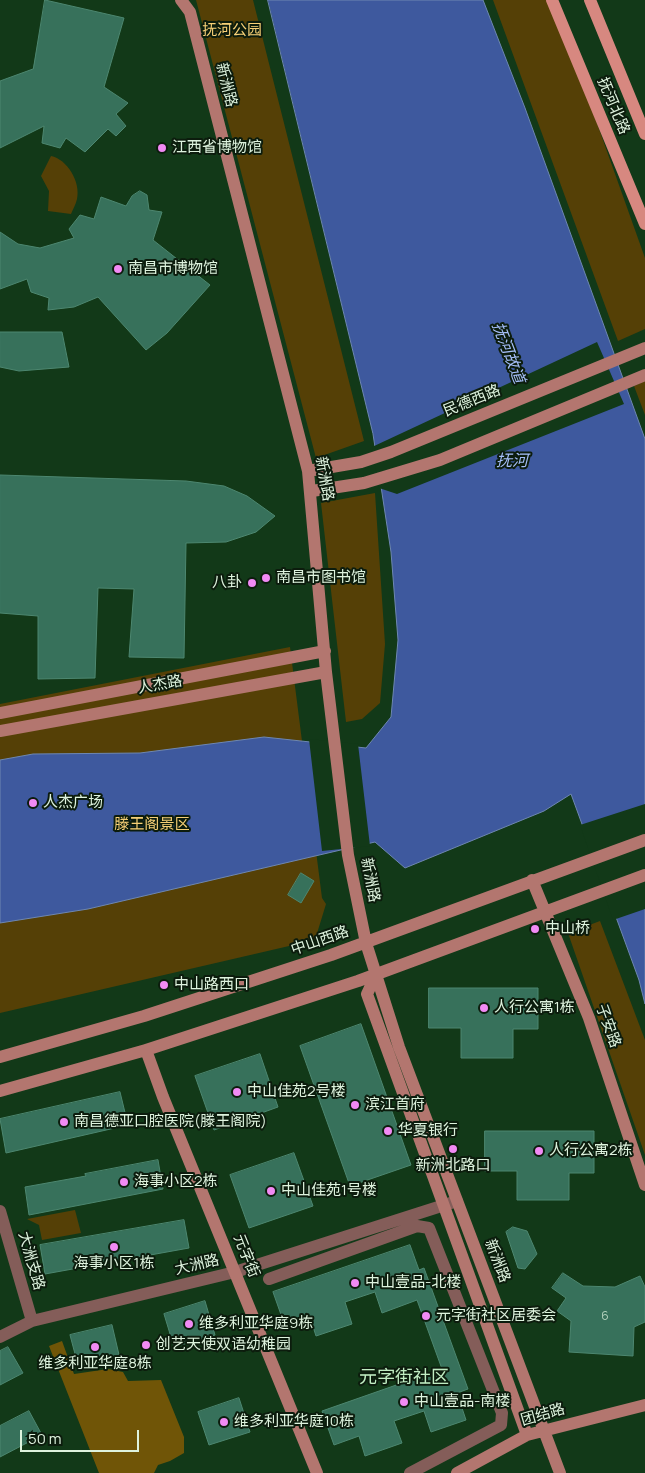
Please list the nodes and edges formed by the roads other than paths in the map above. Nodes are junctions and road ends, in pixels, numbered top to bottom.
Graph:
1 (181, 0) edge
2 (552, 0) edge
3 (590, 0) edge
4 (645, 134) edge
5 (645, 224) edge
6 (645, 348) edge
7 (645, 375) edge
8 (308, 471) junction
9 (312, 491) junction
10 (325, 651) junction
11 (326, 672) junction
12 (0, 713) edge
13 (0, 731) edge
14 (645, 840) edge
15 (645, 874) edge
16 (532, 880) junction
17 (545, 911) junction
18 (366, 943) junction
19 (376, 975) junction
20 (146, 1050) junction
21 (0, 1057) edge
22 (0, 1091) edge
23 (645, 1185) edge
24 (457, 1201) junction
25 (442, 1206) junction
26 (0, 1211) edge
27 (235, 1272) junction
28 (269, 1279) dead end
29 (32, 1321) junction
30 (0, 1337) edge
31 (645, 1405) edge
32 (544, 1430) junction
33 (527, 1435) junction
34 (317, 1473) edge
35 (410, 1473) edge
36 (457, 1473) edge
37 (560, 1473) edge

1 - 8 main road, 新洲路
2 - 5 main road, 抚河北路
3 - 4 main road, 抚河北路
6 - 8 main road, 民德西路
7 - 9 main road
8 - 9 main road, 新洲路
9 - 10 main road, 新洲路
10 - 11 main road, 新洲路
10 - 12 main road, 人杰路
11 - 13 main road, 人杰路
11 - 18 main road, 新洲路
14 - 16 main road, 中山西路
15 - 17 main road
16 - 17 main road, 子安路
16 - 18 main road, 中山西路
17 - 19 main road
17 - 23 main road, 子安路
18 - 19 main road, 新洲路
18 - 21 main road, 中山西路
19 - 20 main road
19 - 24 main road, 新洲路
19 - 25 main road
20 - 22 main road
20 - 27 main road, 元字街
24 - 25 street, 大洲路
24 - 32 main road, 新洲路
25 - 27 street, 大洲路
25 - 33 main road
26 - 29 street, 大洲支路
27 - 29 street, 大洲路
27 - 34 main road, 元字街
28 - 35 street
29 - 30 street, 大洲路
31 - 32 main road, 团结路
32 - 33 main road, 团结路
32 - 37 main road, 新洲路
33 - 36 main road, 团结路

